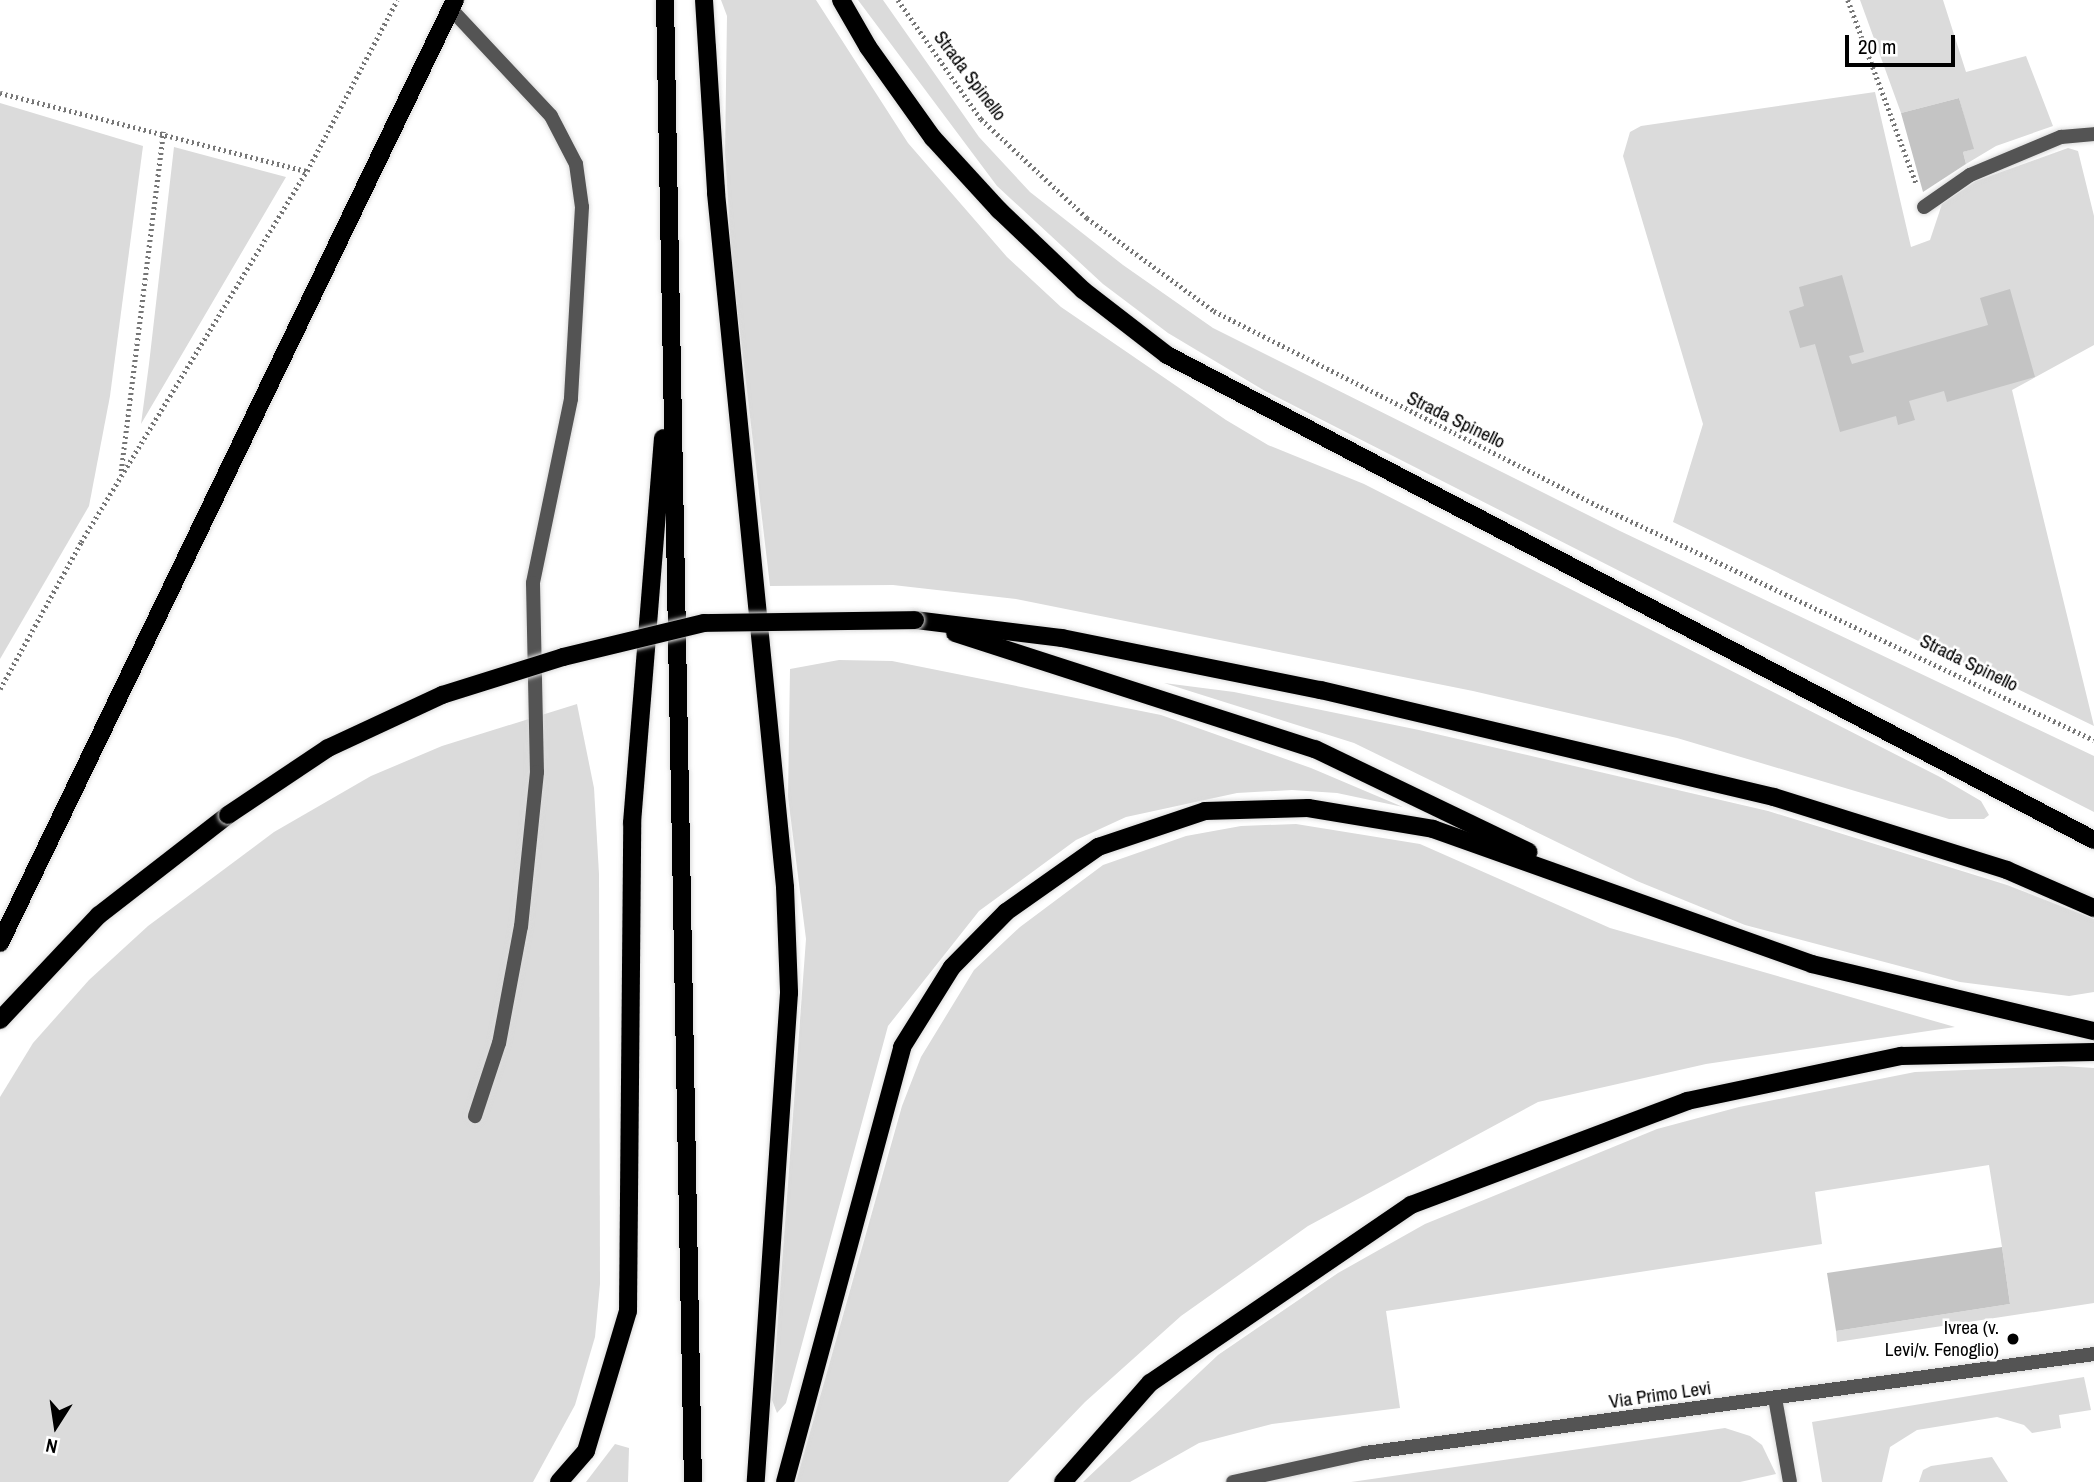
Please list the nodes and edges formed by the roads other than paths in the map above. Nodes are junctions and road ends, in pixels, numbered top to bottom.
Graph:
1 (665, 0) edge
2 (704, 0) edge
3 (841, 0) edge
4 (453, 4) edge
5 (2094, 134) edge
6 (1924, 207) road end
7 (671, 337) junction
8 (915, 620) junction
9 (2094, 840) edge
10 (1608, 890) junction
11 (2094, 908) edge
12 (0, 943) edge
13 (0, 1020) edge
14 (2094, 1031) edge
15 (2094, 1052) edge
16 (475, 1116) dead end
17 (2094, 1354) edge
18 (1775, 1398) junction
19 (559, 1482) edge
20 (693, 1482) edge
21 (756, 1482) edge
22 (785, 1482) edge
23 (1063, 1482) edge
24 (1233, 1482) edge
25 (1790, 1482) edge

1 - 7 main road
2 - 21 main road
3 - 9 main road
4 - 12 main road
4 - 16 street
5 - 6 street
7 - 19 main road
7 - 20 main road
8 - 10 main road
8 - 11 main road
8 - 13 main road, bridge
10 - 14 main road
10 - 22 main road
15 - 23 main road
17 - 18 street, Via Primo Levi
18 - 24 street, Via Primo Levi
18 - 25 street

